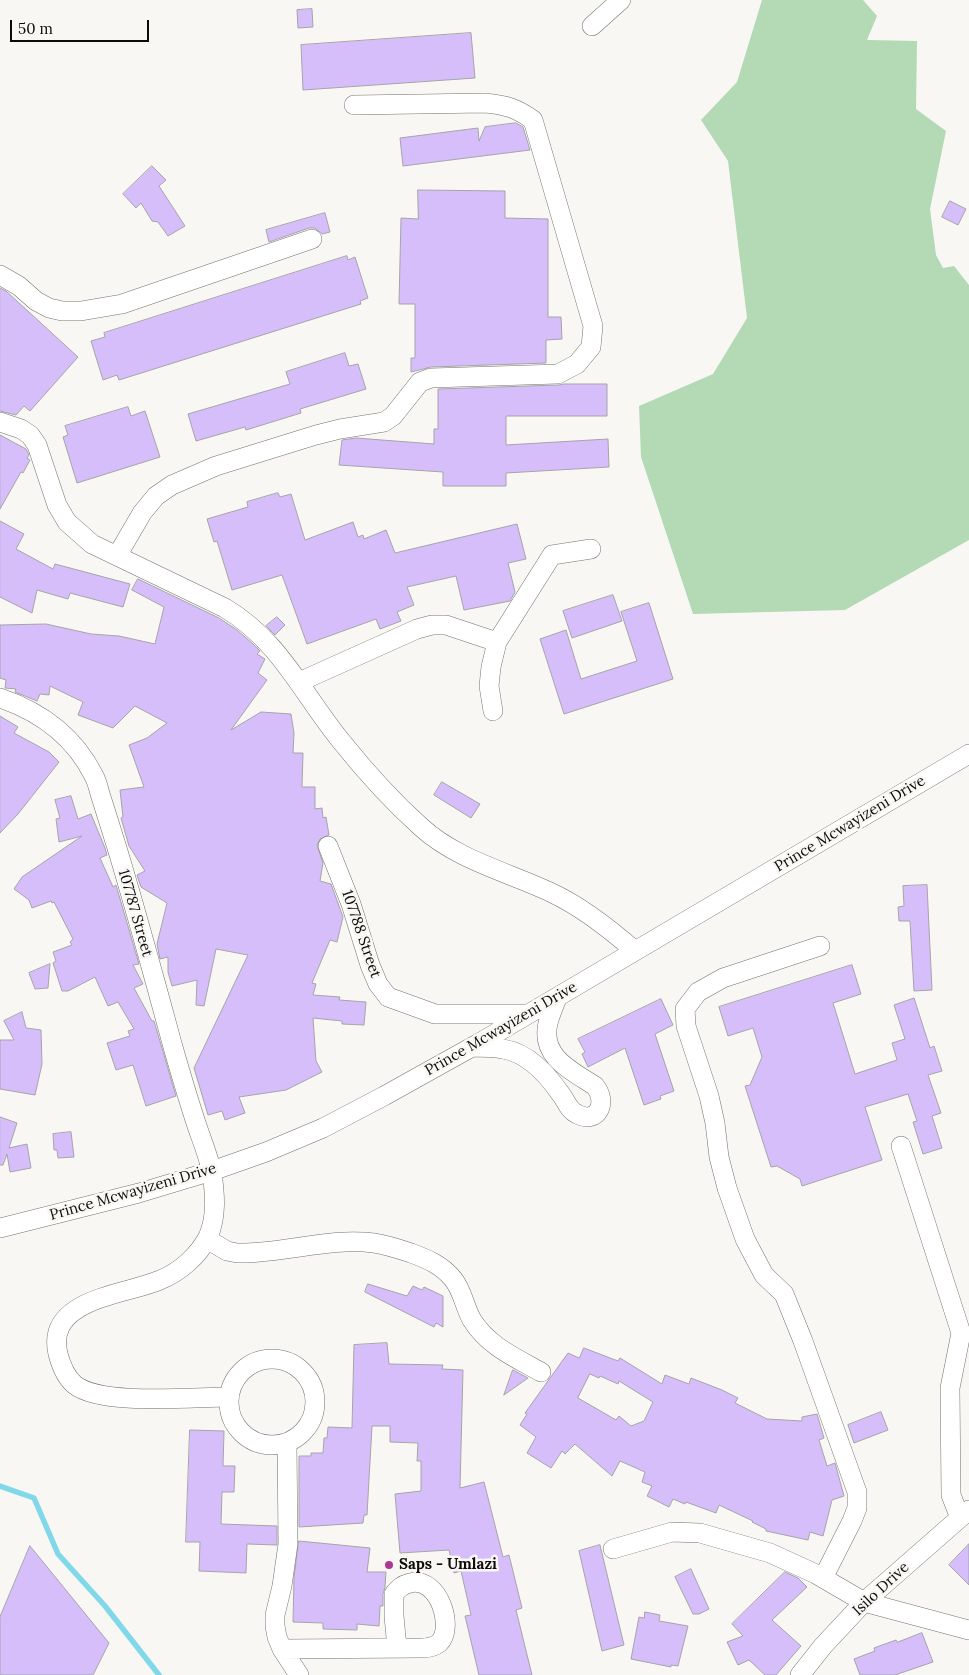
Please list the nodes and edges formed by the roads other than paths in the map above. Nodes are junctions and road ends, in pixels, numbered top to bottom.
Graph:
1 (621, 0) edge
2 (592, 26) dead end
3 (354, 105) dead end
4 (312, 239) dead end
5 (0, 275) edge
6 (0, 422) edge
7 (591, 549) dead end
8 (117, 556) junction
9 (497, 642) junction
10 (299, 682) junction
11 (0, 698) edge
12 (493, 711) dead end
13 (969, 754) edge
14 (328, 846) dead end
15 (820, 946) dead end
16 (635, 951) junction
17 (557, 998) junction
18 (529, 1014) junction
19 (472, 1047) junction
20 (901, 1146) dead end
21 (212, 1171) junction
22 (0, 1228) edge
23 (207, 1239) junction
24 (541, 1372) dead end
25 (229, 1397) junction
26 (287, 1444) junction
27 (965, 1514) edge
28 (613, 1548) dead end
29 (823, 1578) junction
30 (864, 1602) junction
31 (969, 1630) edge
32 (397, 1648) dead end
33 (282, 1649) junction
34 (299, 1675) edge
35 (800, 1675) edge

1 - 2 street
3 - 8 street
4 - 5 street
6 - 8 street
7 - 9 street
8 - 10 street
9 - 10 street
9 - 12 street
10 - 16 street
11 - 21 street, 107787 Street
13 - 16 street, Prince Mcwayizeni Drive
14 - 18 street, 107788 Street
15 - 29 street
16 - 17 street, Prince Mcwayizeni Drive
17 - 18 street, Prince Mcwayizeni Drive
17 - 19 street
18 - 19 street, Prince Mcwayizeni Drive
19 - 21 street, Prince Mcwayizeni Drive
20 - 27 street
21 - 22 street, Prince Mcwayizeni Drive
21 - 23 street, 107787 Street
23 - 24 street
23 - 25 street, 107787 Street
25 - 26 street
25 - 26 street
26 - 33 street
27 - 30 street, Isilo Drive
28 - 29 street
29 - 30 street
30 - 31 street
30 - 35 street, Isilo Drive
32 - 33 street
33 - 34 street

